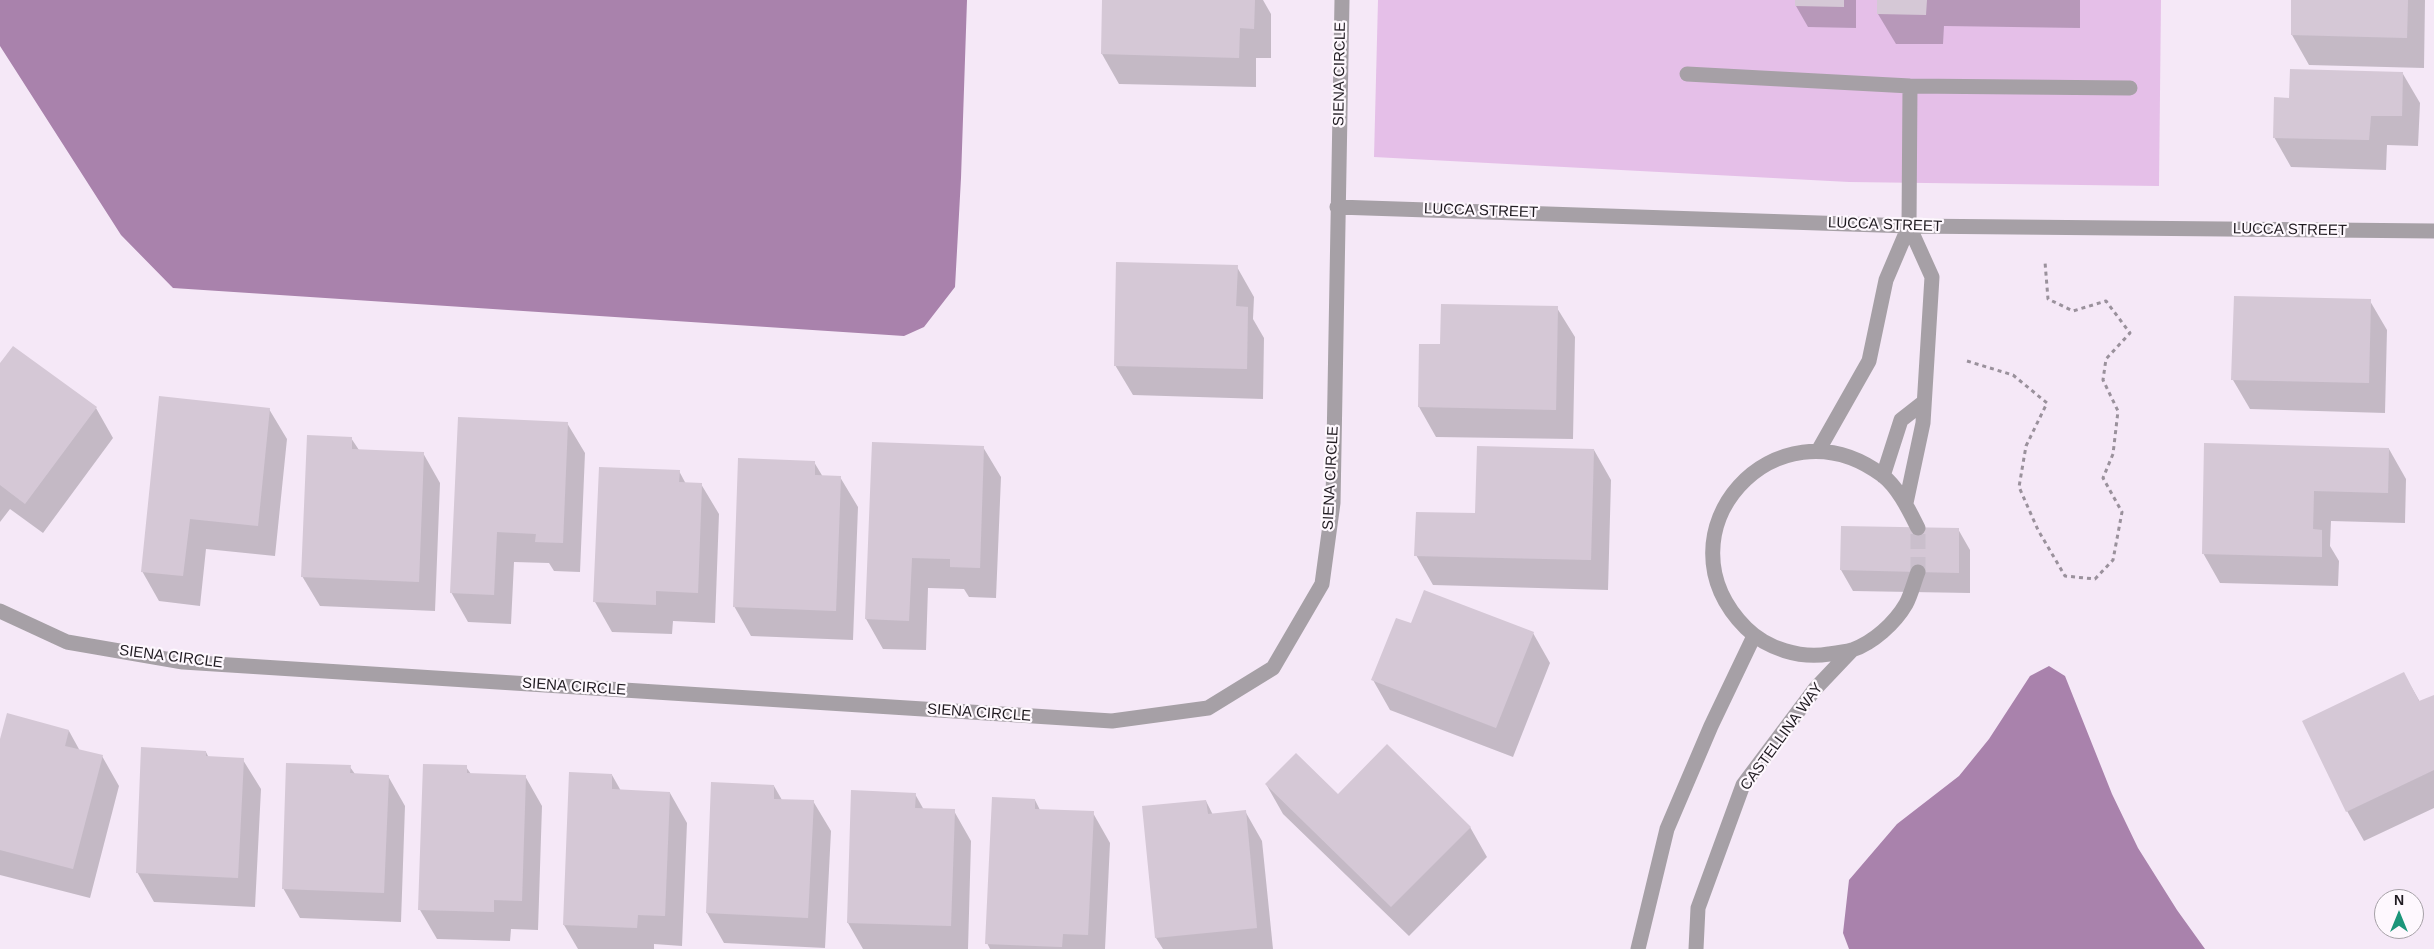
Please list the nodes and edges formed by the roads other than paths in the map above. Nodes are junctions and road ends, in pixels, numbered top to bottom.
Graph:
1 (1342, 0) edge
2 (1687, 74) dead end
3 (1910, 86) junction
4 (2130, 88) dead end
5 (1337, 207) junction
6 (1909, 226) junction
7 (2434, 231) edge
8 (1924, 402) junction
9 (1818, 451) junction
10 (1883, 476) junction
11 (1906, 503) junction
12 (1918, 528) tunnel mouth
13 (1918, 572) tunnel mouth
14 (0, 611) edge
15 (1754, 636) junction
16 (1852, 650) junction
17 (1638, 949) edge
18 (1696, 949) edge

1 - 5 street, SIENA CIRCLE
2 - 3 street
3 - 4 street
3 - 6 street
5 - 6 street, LUCCA STREET
5 - 14 street, SIENA CIRCLE
6 - 7 street, LUCCA STREET
6 - 8 street
6 - 9 street
8 - 10 street
8 - 11 street
9 - 10 street, CASTELLINA WAY
9 - 15 street, CASTELLINA WAY
10 - 11 street, CASTELLINA WAY
11 - 12 street, CASTELLINA WAY
13 - 16 street, CASTELLINA WAY
15 - 16 street, CASTELLINA WAY
15 - 17 street
16 - 18 street, CASTELLINA WAY

